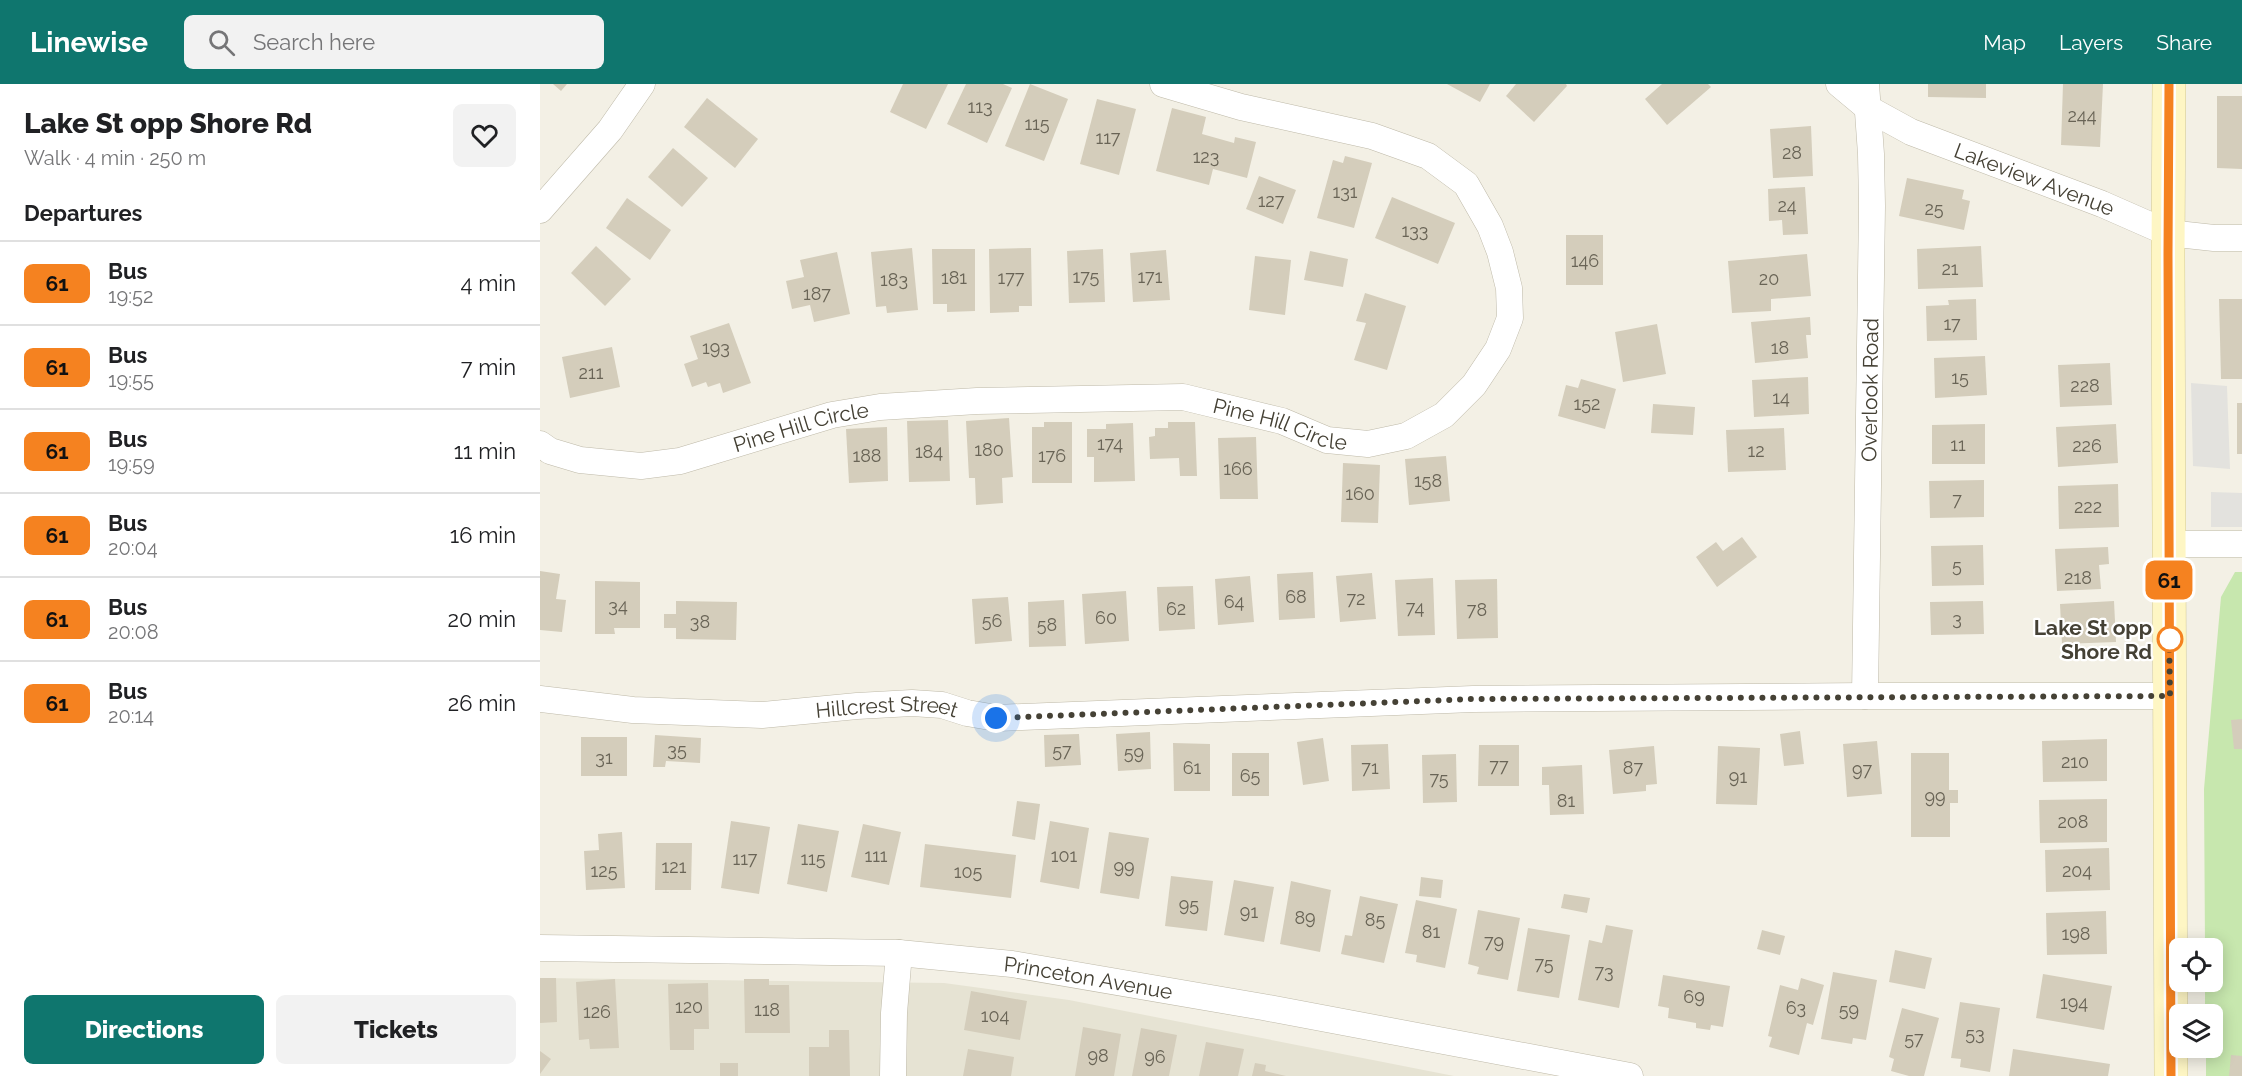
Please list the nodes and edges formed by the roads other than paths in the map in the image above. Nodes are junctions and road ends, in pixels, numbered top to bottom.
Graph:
1 (642, 84) edge
2 (1163, 84) edge
3 (1839, 84) edge
4 (2169, 84) edge
5 (1868, 96) edge
6 (540, 210) edge
7 (2168, 233) junction
8 (2242, 238) edge
9 (540, 444) edge
10 (2169, 544) junction
11 (2242, 544) edge
12 (1865, 696) junction
13 (2170, 696) junction
14 (540, 699) edge
15 (540, 948) edge
16 (899, 953) junction
17 (893, 1076) edge
18 (1630, 1076) edge
19 (2171, 1076) edge

1 - 6 street
2 - 9 street, Pine Hill Circle
3 - 5 street, Lakeview Avenue
4 - 7 street
5 - 7 street, Lakeview Avenue
5 - 12 street, Overlook Road
7 - 8 street, Lakeview Avenue
7 - 10 street
10 - 11 street
10 - 13 street
12 - 13 street, Hillcrest Street
12 - 14 street, Hillcrest Street
13 - 19 street
15 - 16 street, Princeton Avenue
16 - 17 street
16 - 18 street, Princeton Avenue

